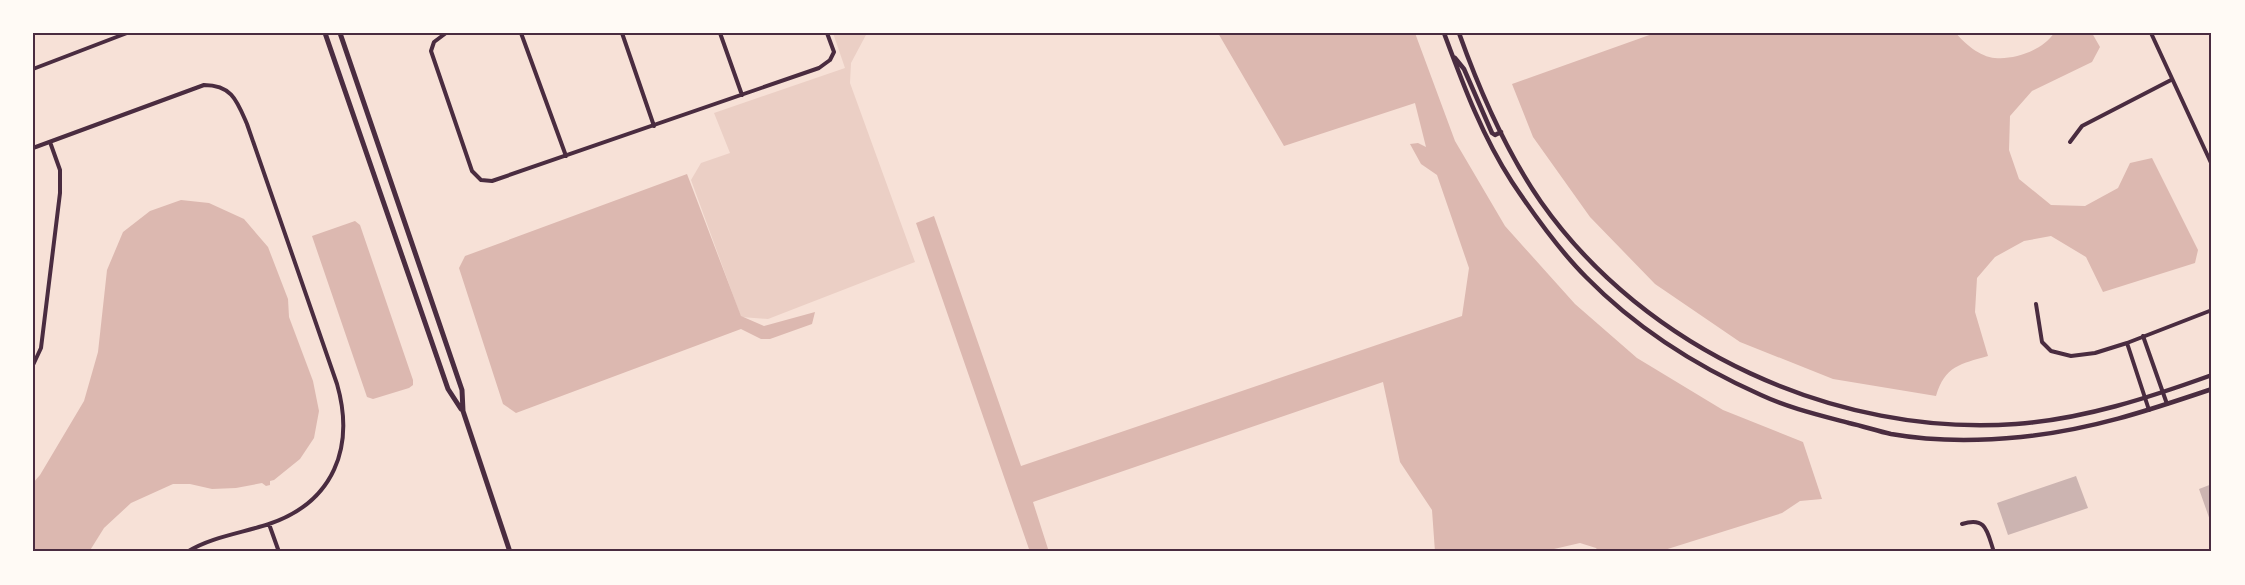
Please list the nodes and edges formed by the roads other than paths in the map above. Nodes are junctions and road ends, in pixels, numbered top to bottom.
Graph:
1 (128, 33) edge
2 (325, 33) edge
3 (340, 33) edge
4 (446, 33) edge
5 (521, 33) edge
6 (622, 33) edge
7 (720, 33) edge
8 (827, 33) edge
9 (1444, 33) edge
10 (1459, 33) edge
11 (2151, 33) edge
12 (1452, 54) junction
13 (33, 69) edge
14 (2171, 80) junction
15 (742, 95) junction
16 (654, 126) junction
17 (1501, 132) junction
18 (50, 142) junction
19 (2070, 142) dead end
20 (33, 148) edge
21 (566, 156) junction
22 (2212, 165) edge
23 (2036, 304) dead end
24 (2212, 310) edge
25 (2143, 336) junction
26 (2127, 343) junction
27 (33, 365) edge
28 (2212, 375) edge
29 (2212, 389) edge
30 (2163, 393) junction
31 (2145, 398) junction
32 (2167, 404) junction
33 (2149, 410) junction
34 (463, 411) junction
35 (268, 524) junction
36 (1962, 524) dead end
37 (187, 552) edge
38 (279, 552) edge
39 (510, 552) edge
40 (1994, 552) edge

1 - 13 street
2 - 34 main road
3 - 34 main road
4 - 21 street
5 - 21 street
6 - 16 street
7 - 15 street
8 - 15 street
9 - 12 street
10 - 17 street
11 - 14 street
12 - 17 street
12 - 33 street
14 - 19 street
14 - 22 street
15 - 16 street
16 - 21 street
17 - 31 street
18 - 20 street
18 - 27 street
18 - 35 street
23 - 26 street
24 - 25 street
25 - 26 street
25 - 30 street
26 - 31 street
28 - 30 street
29 - 32 street
30 - 31 street
30 - 32 street
31 - 33 street
32 - 33 street
34 - 39 main road
35 - 37 street
35 - 38 street
36 - 40 street

